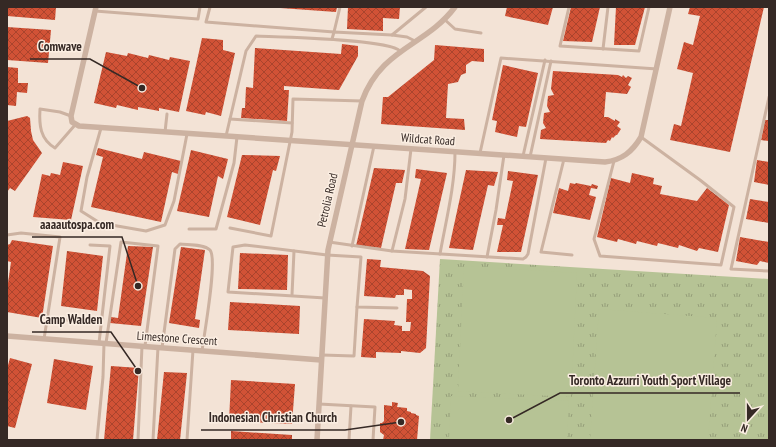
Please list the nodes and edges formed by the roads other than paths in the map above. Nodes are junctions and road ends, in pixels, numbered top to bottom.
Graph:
1 (115, 7) edge
2 (200, 7) edge
3 (210, 7) edge
4 (340, 7) edge
5 (426, 7) edge
6 (454, 7) edge
7 (569, 7) edge
8 (608, 7) edge
9 (649, 7) edge
10 (670, 7) edge
11 (96, 9) edge
12 (115, 12) junction
13 (444, 19) junction
14 (334, 32) junction
15 (481, 33) dead end
16 (392, 34) junction
17 (332, 39) junction
18 (415, 41) junction
19 (604, 49) junction
20 (400, 51) junction
21 (545, 60) junction
22 (552, 61) junction
23 (657, 68) junction
24 (769, 96) edge
25 (362, 101) junction
26 (167, 114) dead end
27 (230, 119) junction
28 (73, 121) junction
29 (292, 123) junction
30 (101, 128) junction
31 (165, 132) junction
32 (187, 134) junction
33 (226, 136) junction
34 (237, 137) junction
35 (641, 138) junction
36 (291, 141) junction
37 (351, 145) junction
38 (374, 146) junction
39 (411, 149) junction
40 (455, 152) junction
41 (480, 153) junction
42 (504, 155) junction
43 (523, 156) junction
44 (530, 157) junction
45 (546, 158) junction
46 (564, 159) junction
47 (614, 161) junction
48 (230, 228) dead end
49 (189, 229) dead end
50 (7, 235) edge
51 (329, 242) junction
52 (90, 245) dead end
53 (352, 246) junction
54 (294, 251) junction
55 (392, 251) junction
56 (440, 254) junction
57 (327, 255) junction
58 (572, 255) dead end
59 (487, 257) junction
60 (769, 271) edge
61 (292, 295) junction
62 (325, 298) junction
63 (357, 307) junction
64 (397, 308) dead end
65 (67, 320) dead end
66 (102, 324) junction
67 (7, 336) edge
68 (44, 339) junction
69 (103, 343) junction
70 (144, 346) junction
71 (160, 348) junction
72 (193, 350) junction
73 (202, 351) junction
74 (322, 357) junction
75 (319, 404) junction
76 (351, 406) junction
77 (97, 440) edge
78 (138, 440) edge
79 (153, 440) edge
80 (187, 440) edge
81 (317, 440) edge
82 (349, 440) edge
83 (373, 440) edge

1 - 12 lane
2 - 12 lane
3 - 14 lane
4 - 14 lane
5 - 16 lane
6 - 13 street, Petrolia Road
7 - 19 lane
8 - 19 lane
9 - 19 lane
10 - 23 street
11 - 12 lane
11 - 28 street
13 - 15 lane
13 - 18 street, Petrolia Road
14 - 16 lane
14 - 17 lane
16 - 18 lane
17 - 20 lane
17 - 27 lane
18 - 20 street, Petrolia Road
20 - 25 street, Petrolia Road
21 - 22 lane
21 - 41 lane
21 - 43 lane
22 - 23 lane
22 - 44 lane
23 - 35 street
24 - 60 lane
25 - 29 lane
25 - 37 street, Petrolia Road
26 - 31 lane
27 - 29 lane
27 - 33 lane
28 - 28 lane
28 - 30 street, Wildcat Road
29 - 36 lane
30 - 31 street, Wildcat Road
30 - 32 lane
31 - 32 street, Wildcat Road
32 - 33 street, Wildcat Road
33 - 34 street, Wildcat Road
34 - 36 street, Wildcat Road
34 - 49 lane
35 - 47 street
35 - 47 lane
36 - 37 street, Wildcat Road
36 - 48 lane
37 - 38 street, Wildcat Road
37 - 51 street, Petrolia Road
38 - 39 street, Wildcat Road
38 - 53 lane
39 - 40 street, Wildcat Road
39 - 55 lane
40 - 41 street, Wildcat Road
40 - 56 lane
41 - 42 street, Wildcat Road
42 - 43 street, Wildcat Road
42 - 59 lane
43 - 44 street, Wildcat Road
44 - 45 street, Wildcat Road
45 - 46 street, Wildcat Road
45 - 59 lane
46 - 47 street, Wildcat Road
46 - 58 lane
50 - 68 lane
51 - 53 lane
51 - 57 street, Petrolia Road
52 - 66 lane
53 - 55 lane
54 - 57 lane
54 - 61 lane
54 - 61 lane
55 - 56 lane
56 - 59 lane
57 - 62 street, Petrolia Road
57 - 63 lane
61 - 62 lane
62 - 74 street, Petrolia Road
63 - 64 lane
63 - 74 lane
65 - 66 lane
66 - 69 lane
67 - 68 street, Limestone Crescent
68 - 69 street, Limestone Crescent
69 - 70 street, Limestone Crescent
69 - 70 lane
69 - 77 lane
70 - 71 street, Limestone Crescent
70 - 78 lane
71 - 72 street, Limestone Crescent
71 - 73 lane
71 - 79 lane
72 - 73 street, Limestone Crescent
72 - 80 lane
73 - 74 street, Limestone Crescent
74 - 75 street, Petrolia Road
75 - 76 lane
75 - 81 street, Petrolia Road
76 - 82 lane
76 - 83 lane

